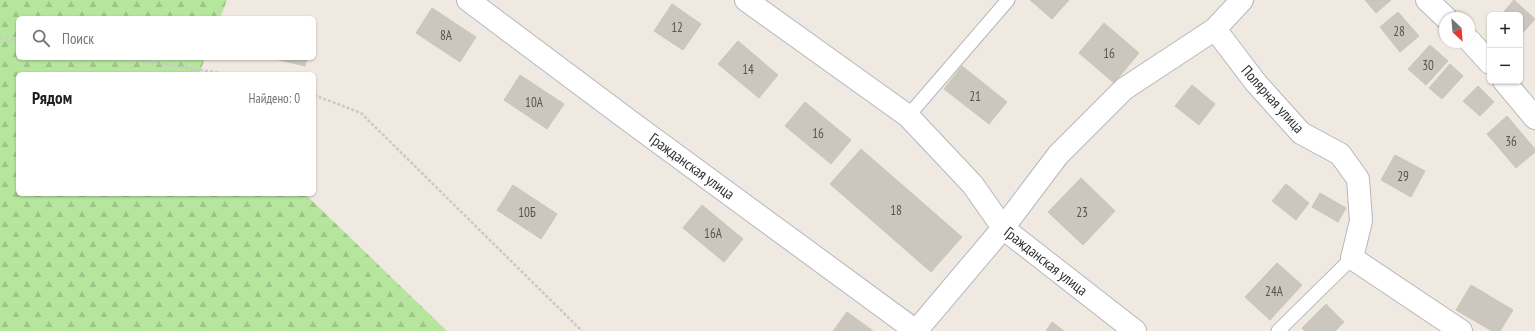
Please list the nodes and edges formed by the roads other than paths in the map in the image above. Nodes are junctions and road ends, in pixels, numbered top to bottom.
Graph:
1 (468, 0) edge
2 (746, 0) edge
3 (1008, 0) edge
4 (1242, 0) edge
5 (1427, 0) edge
6 (1440, 12) edge
7 (1215, 29) junction
8 (1475, 47) edge
9 (1487, 60) edge
10 (1507, 84) edge
11 (908, 116) junction
12 (1535, 118) edge
13 (1003, 228) junction
14 (1352, 258) junction
15 (916, 331) edge
16 (1135, 331) edge
17 (1278, 331) edge
18 (1461, 331) edge

1 - 15 street, Гражданская улица
2 - 11 street, Гражданская улица
3 - 11 lane
4 - 7 street
5 - 6 street
7 - 13 street
7 - 14 street, Полярная улица
8 - 9 street
10 - 12 street
11 - 13 street, Гражданская улица
13 - 15 street
13 - 16 street, Гражданская улица
14 - 17 lane
14 - 18 street

